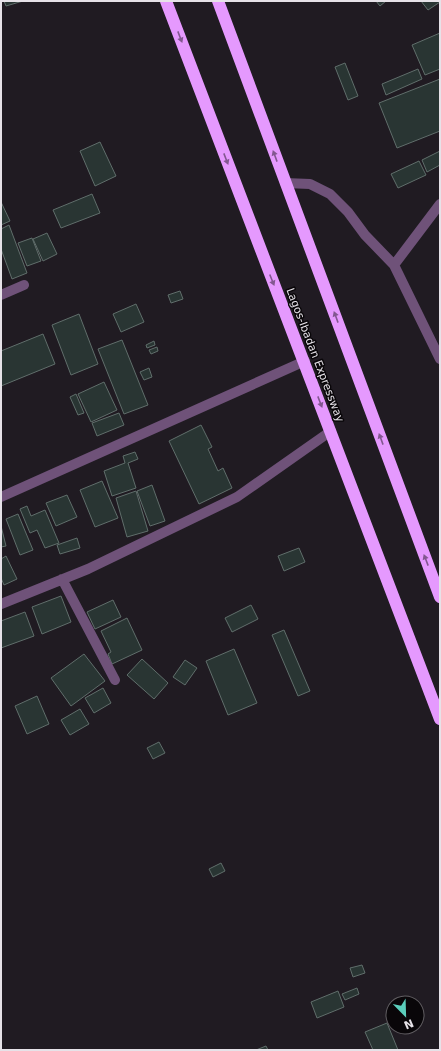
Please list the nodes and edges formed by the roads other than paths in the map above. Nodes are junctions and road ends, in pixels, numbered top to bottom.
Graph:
1 (166, 1) edge
2 (218, 1) edge
3 (285, 183) junction
4 (440, 204) edge
5 (394, 265) junction
6 (24, 285) dead end
7 (1, 295) edge
8 (440, 359) edge
9 (305, 361) junction
10 (331, 431) junction
11 (2, 493) edge
12 (62, 579) junction
13 (440, 597) edge
14 (1, 604) edge
15 (115, 680) dead end
16 (440, 719) edge

1 -> 9 highway, Lagos-Ibadan Expressway
3 -> 2 highway
3 - 5 street
13 -> 3 highway
4 - 5 street
5 - 8 street
6 - 7 street
9 -> 10 highway, Lagos-Ibadan Expressway
9 - 11 street
10 - 12 street
10 - 16 highway, Lagos-Ibadan Expressway
12 - 14 street
12 - 15 street

